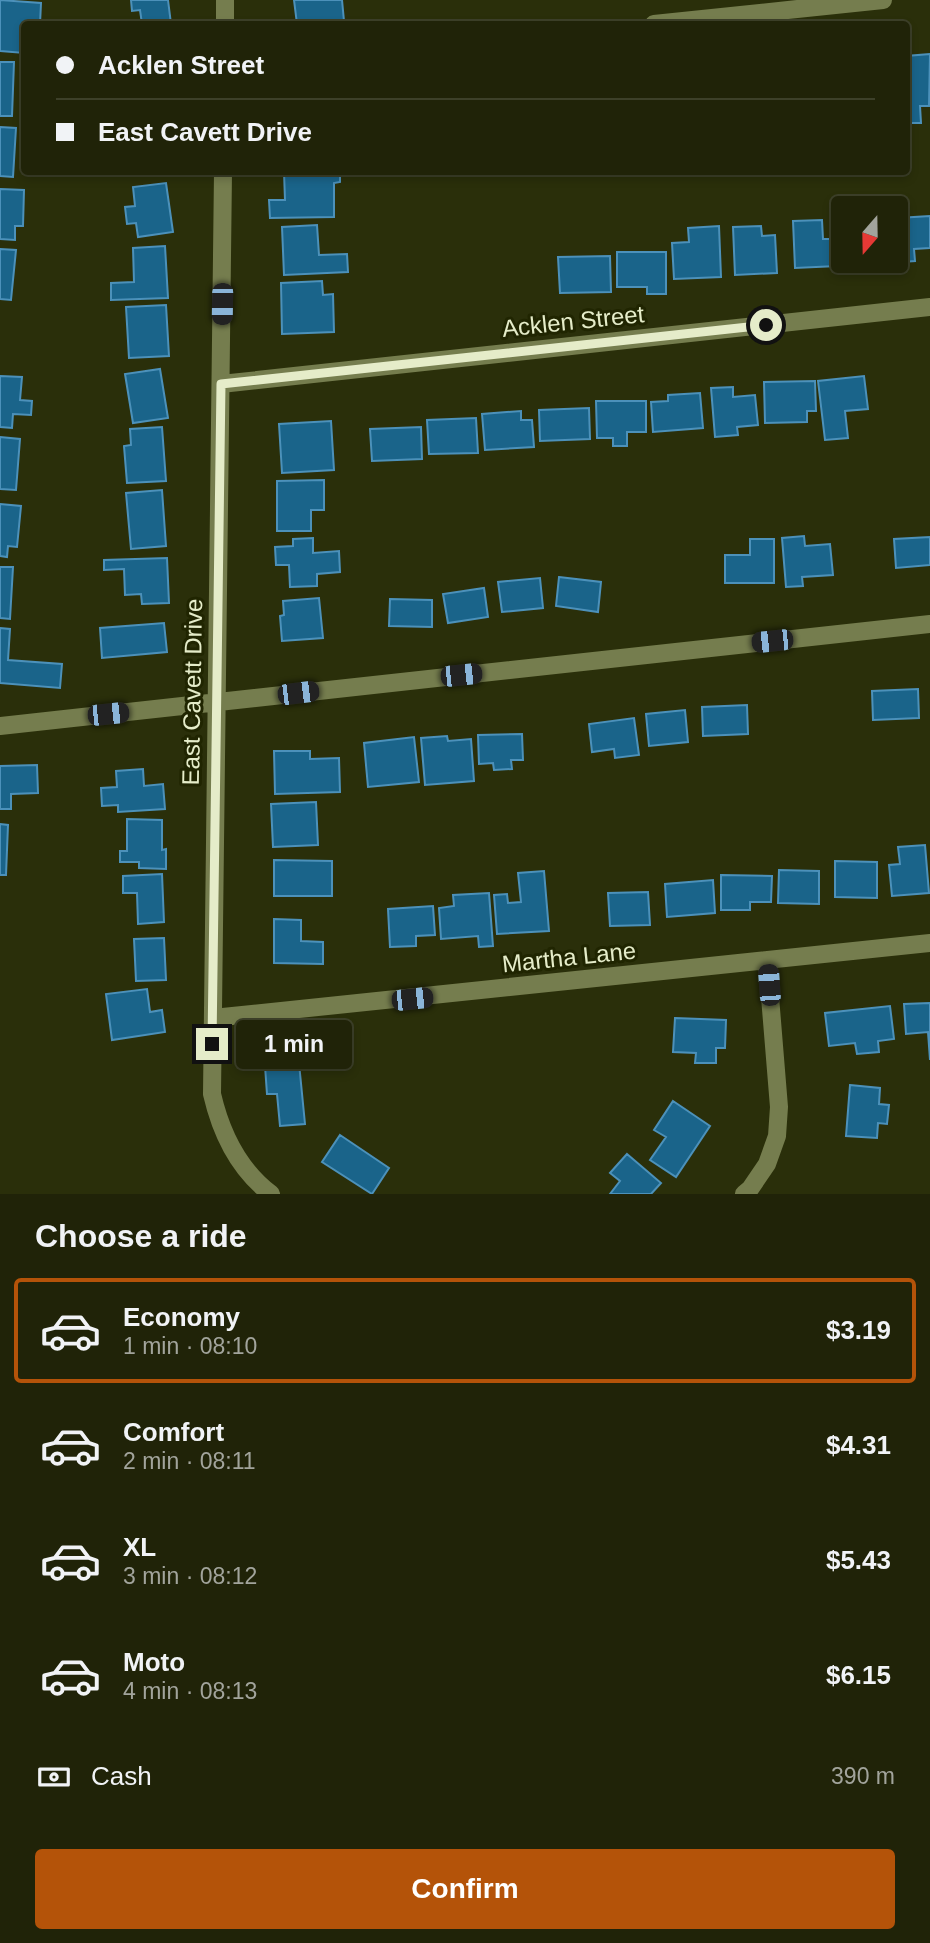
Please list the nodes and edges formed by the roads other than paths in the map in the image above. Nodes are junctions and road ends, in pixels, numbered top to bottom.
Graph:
1 (225, 0) edge
2 (883, 0) edge
3 (225, 21) edge
4 (683, 21) edge
5 (223, 175) edge
6 (930, 307) edge
7 (221, 384) junction
8 (930, 624) edge
9 (217, 702) junction
10 (0, 726) edge
11 (930, 943) edge
12 (767, 960) junction
13 (213, 1018) junction
14 (271, 1194) edge
15 (744, 1194) edge

1 - 3 street
2 - 4 street
5 - 7 street, East Cavett Drive
6 - 7 street, Acklen Street
7 - 9 street, East Cavett Drive
8 - 9 street
9 - 10 street
9 - 13 street, East Cavett Drive
11 - 12 street, Martha Lane
12 - 13 street, Martha Lane
12 - 15 street
13 - 14 street, East Cavett Drive

